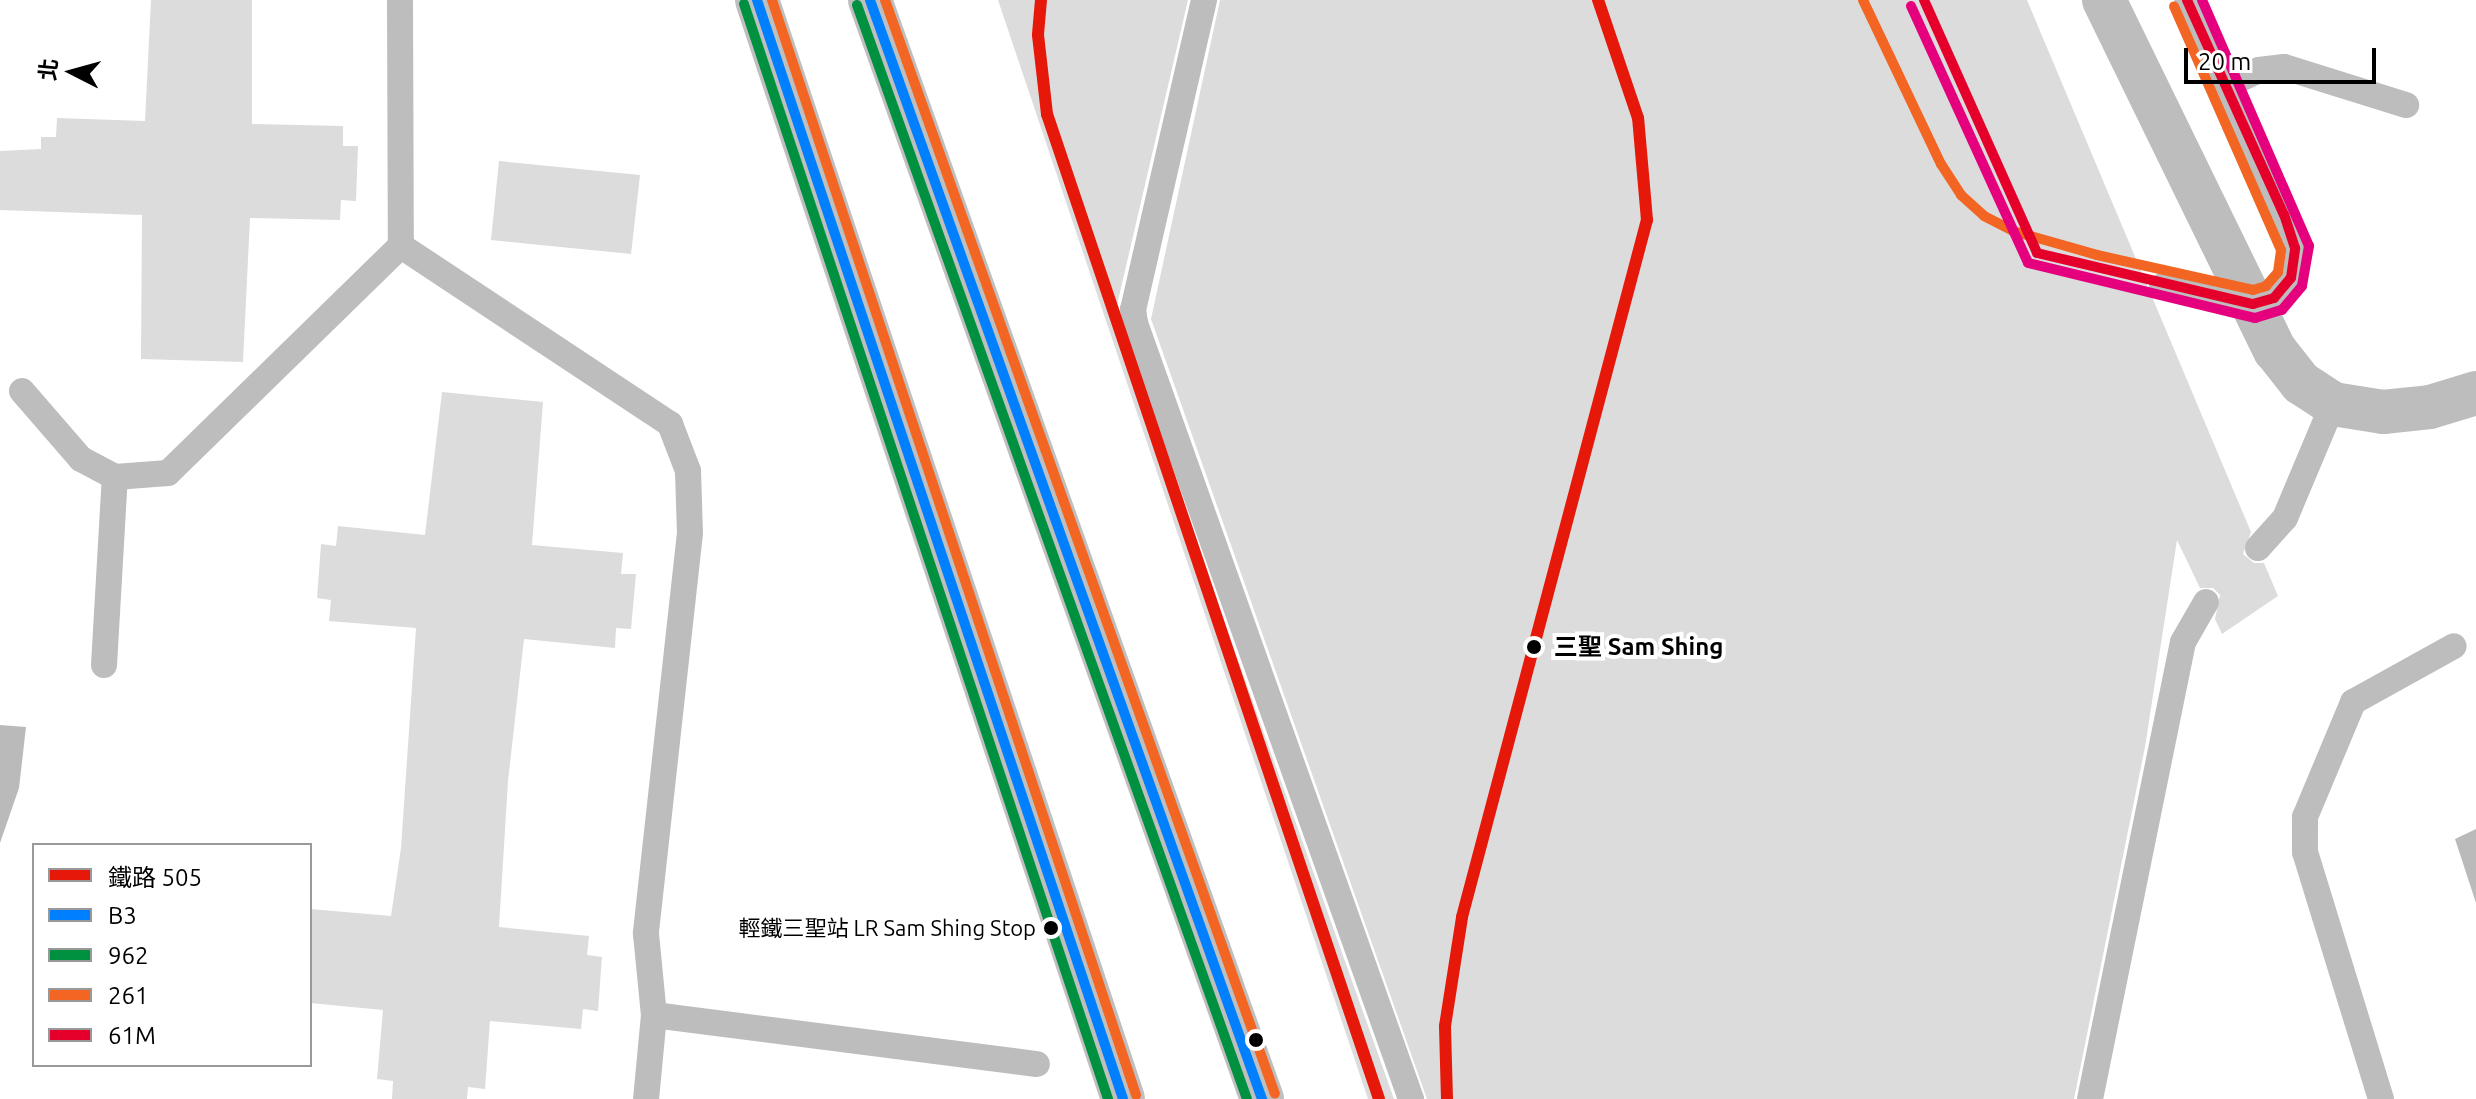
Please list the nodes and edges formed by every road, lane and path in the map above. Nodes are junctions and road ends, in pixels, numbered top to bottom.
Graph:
1 (400, 0) edge
2 (757, 0) edge
3 (870, 0) edge
4 (1204, 0) edge
5 (2104, 0) edge
6 (2187, 0) edge
7 (2225, 86) junction
8 (2406, 105) dead end
9 (401, 246) junction
10 (2162, 286) dead end
11 (2253, 304) junction
12 (22, 391) dead end
13 (2476, 393) edge
14 (2333, 404) junction
15 (115, 477) junction
16 (2258, 548) dead end
17 (2206, 602) dead end
18 (2454, 646) dead end
19 (104, 665) dead end
20 (654, 1015) junction
21 (1037, 1064) dead end
22 (646, 1099) edge
23 (1123, 1099) edge
24 (1262, 1099) edge
25 (1411, 1099) edge
26 (2090, 1099) edge
27 (2381, 1099) edge

1 - 9 lane
2 - 23 main road
3 - 24 main road
4 - 25 lane
5 - 11 street
6 - 7 lane
7 - 8 lane
7 - 11 lane
9 - 15 lane
9 - 20 lane
10 - 11 lane
11 - 14 street
12 - 15 lane
13 - 14 street
14 - 16 lane
15 - 19 lane
17 - 26 lane
18 - 27 lane
20 - 21 lane
20 - 22 lane

